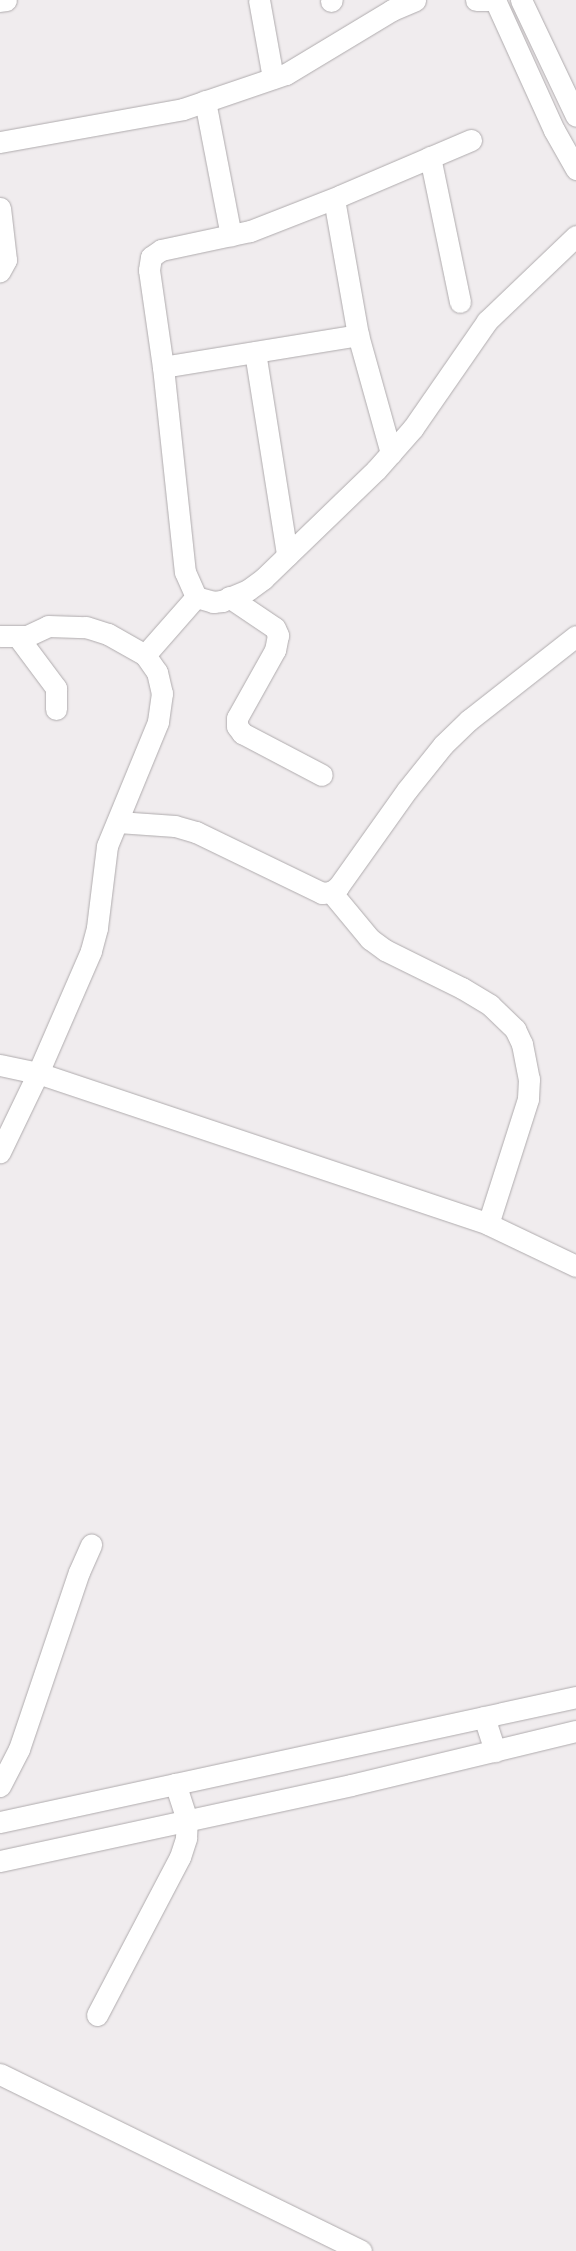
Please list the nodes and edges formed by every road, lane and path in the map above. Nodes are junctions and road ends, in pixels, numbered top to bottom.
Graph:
1 (6, 0) edge
2 (259, 0) edge
3 (415, 0) edge
4 (476, 0) edge
5 (490, 0) edge
6 (495, 0) edge
7 (521, 0) edge
8 (0, 1) edge
9 (272, 78) junction
10 (204, 101) junction
11 (576, 116) edge
12 (471, 140) dead end
13 (0, 142) edge
14 (430, 157) junction
15 (576, 169) edge
16 (334, 199) junction
17 (0, 208) edge
18 (231, 236) junction
19 (576, 236) edge
20 (0, 271) edge
21 (460, 302) dead end
22 (358, 335) junction
23 (255, 352) junction
24 (163, 367) junction
25 (391, 453) junction
26 (287, 556) junction
27 (229, 597) junction
28 (196, 598) junction
29 (9, 636) edge
30 (576, 636) edge
31 (145, 655) junction
32 (56, 709) dead end
33 (322, 775) dead end
34 (118, 822) junction
35 (331, 892) junction
36 (0, 1065) edge
37 (38, 1073) junction
38 (0, 1152) edge
39 (488, 1224) junction
40 (576, 1266) edge
41 (91, 1544) dead end
42 (576, 1697) edge
43 (484, 1717) junction
44 (576, 1732) edge
45 (496, 1751) junction
46 (175, 1784) junction
47 (0, 1786) edge
48 (187, 1820) junction
49 (0, 1822) edge
50 (0, 1861) edge
51 (97, 2015) dead end
52 (0, 2074) edge
53 (361, 2251) edge

1 - 8 street
2 - 9 street
3 - 9 street
4 - 5 street
6 - 15 street
7 - 11 street
9 - 10 street
10 - 13 street
10 - 18 street
12 - 14 street
14 - 16 street
14 - 21 street
16 - 18 street
16 - 22 street
17 - 20 street
18 - 24 street
19 - 25 street
22 - 23 street
22 - 25 street
23 - 24 street
23 - 26 street
24 - 28 street
25 - 26 street
26 - 27 street
27 - 28 street
27 - 33 street
28 - 31 street
29 - 31 street
29 - 32 street
30 - 35 street
31 - 34 street
34 - 35 street
34 - 37 street
35 - 39 street
36 - 37 street
37 - 38 street
37 - 39 street
39 - 40 street
41 - 47 street
42 - 43 street
43 - 45 street
43 - 46 street
44 - 45 street
45 - 48 street
46 - 48 street
46 - 49 street
48 - 50 street
48 - 51 street
52 - 53 street

